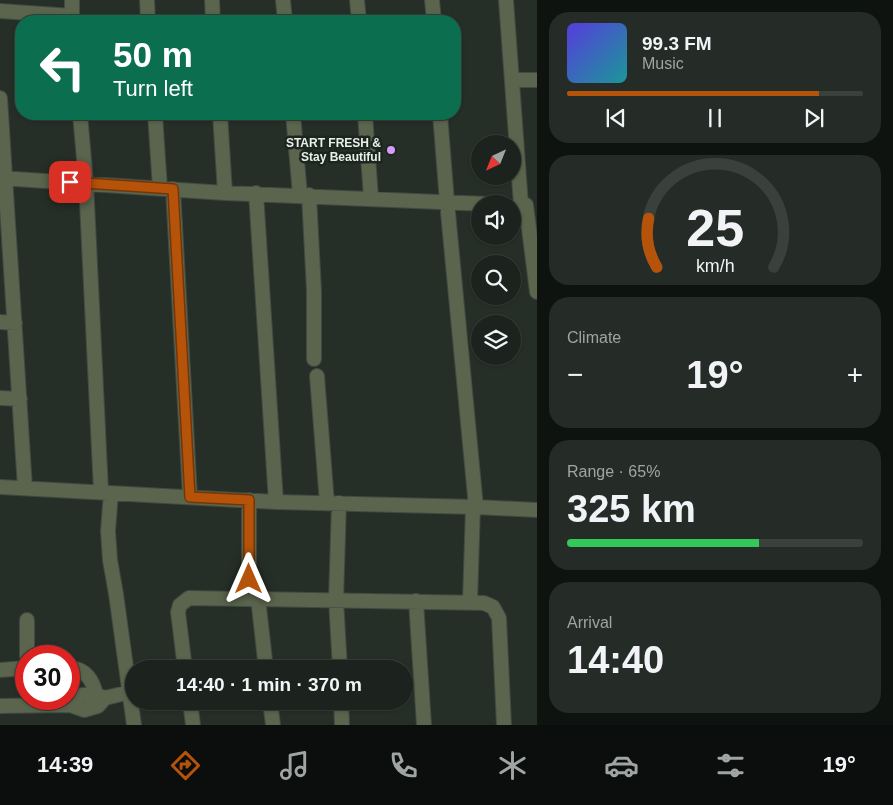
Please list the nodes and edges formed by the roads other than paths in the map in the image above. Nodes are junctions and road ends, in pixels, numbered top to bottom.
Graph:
1 (72, 0) edge
2 (147, 0) edge
3 (212, 0) edge
4 (283, 0) edge
5 (357, 0) edge
6 (432, 0) edge
7 (506, 0) edge
8 (0, 11) edge
9 (41, 15) edge
10 (72, 15) edge
11 (148, 15) edge
12 (213, 15) edge
13 (284, 15) edge
14 (358, 15) edge
15 (433, 15) edge
16 (512, 80) junction
17 (537, 80) edge
18 (0, 98) edge
19 (81, 120) edge
20 (156, 120) edge
21 (220, 120) edge
22 (294, 120) edge
23 (365, 120) edge
24 (440, 120) edge
25 (2, 178) edge
26 (86, 182) junction
27 (167, 188) junction
28 (225, 193) junction
29 (256, 193) junction
30 (304, 195) junction
31 (370, 198) junction
32 (447, 202) junction
33 (471, 203) edge
34 (524, 205) edge
35 (537, 292) edge
36 (0, 322) edge
37 (15, 323) junction
38 (314, 359) dead end
39 (317, 376) dead end
40 (0, 398) edge
41 (20, 399) junction
42 (0, 487) edge
43 (25, 488) junction
44 (106, 492) junction
45 (190, 497) junction
46 (249, 500) junction
47 (276, 502) junction
48 (333, 503) junction
49 (474, 506) junction
50 (537, 510) edge
51 (253, 598) junction
52 (336, 600) junction
53 (416, 601) junction
54 (470, 602) junction
55 (26, 620) dead end
56 (27, 645) edge
57 (125, 660) edge
58 (185, 660) edge
59 (264, 660) edge
60 (339, 660) edge
61 (15, 669) edge
62 (0, 670) edge
63 (80, 671) edge
64 (125, 693) edge
65 (100, 696) junction
66 (0, 706) edge
67 (132, 710) edge
68 (191, 710) edge
69 (271, 710) edge
70 (341, 710) edge
71 (134, 725) edge
72 (193, 725) edge
73 (273, 725) edge
74 (342, 725) edge
75 (424, 725) edge
76 (504, 725) edge

1 - 10 street
2 - 11 street
3 - 12 street
4 - 13 street
5 - 14 street
6 - 15 street
7 - 16 street
8 - 9 street
16 - 17 street
16 - 34 street
18 - 25 street
19 - 26 street
20 - 27 street
21 - 28 street
22 - 30 street
23 - 31 street
24 - 32 street
25 - 26 street
25 - 37 street
26 - 27 street
26 - 44 street
27 - 28 street
27 - 45 street
28 - 29 street
29 - 30 street
29 - 47 street
30 - 31 street
30 - 38 street
31 - 32 street
32 - 33 street
32 - 49 street
34 - 35 street
36 - 37 street
37 - 41 street
39 - 48 street
40 - 41 street
41 - 43 street
42 - 43 street
43 - 44 street
44 - 45 street
44 - 57 street
45 - 46 street
46 - 47 street
46 - 51 street
47 - 48 street
48 - 49 street
48 - 52 street
49 - 50 street
49 - 54 street
51 - 52 street
51 - 58 street
51 - 59 street
52 - 53 street
52 - 60 street
53 - 54 street
53 - 75 street
54 - 76 street
55 - 56 street
61 - 62 street
63 - 65 street
64 - 65 street
65 - 66 street
67 - 71 street
68 - 72 street
69 - 73 street
70 - 74 street

